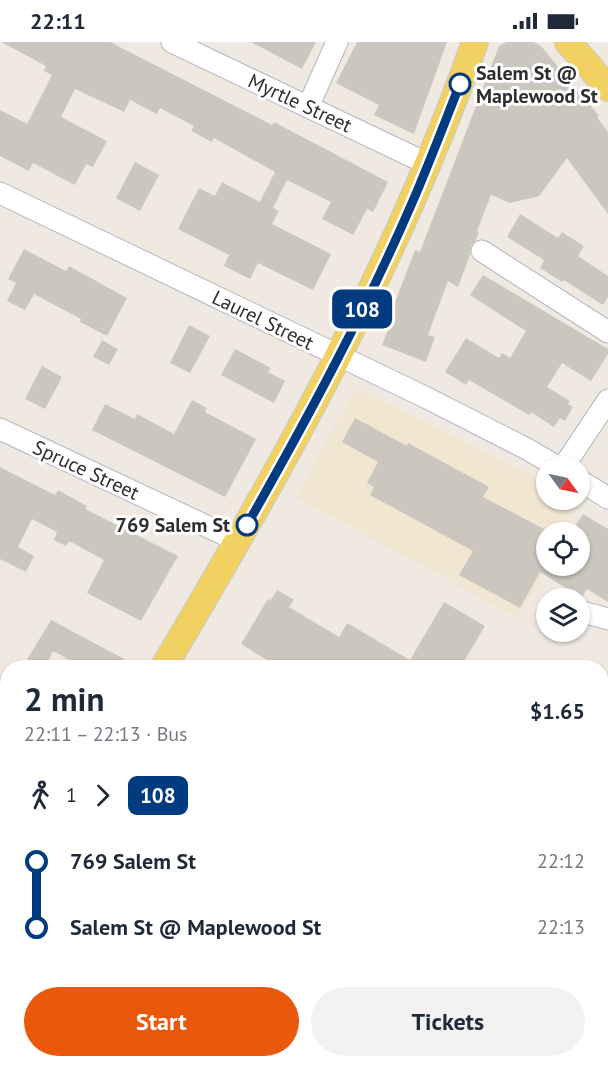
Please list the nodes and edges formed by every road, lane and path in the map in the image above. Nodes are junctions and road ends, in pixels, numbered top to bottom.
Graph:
1 (172, 42) edge
2 (337, 42) edge
3 (476, 42) edge
4 (568, 42) edge
5 (604, 76) edge
6 (308, 107) junction
7 (428, 164) junction
8 (0, 193) edge
9 (482, 251) dead end
10 (608, 332) edge
11 (338, 356) junction
12 (608, 400) edge
13 (0, 429) edge
14 (539, 456) edge
15 (571, 456) edge
16 (590, 487) edge
17 (608, 498) edge
18 (238, 541) junction
19 (590, 614) edge
20 (608, 619) edge
21 (168, 660) edge

1 - 6 street, Myrtle Street
2 - 6 street
3 - 7 main road
4 - 5 main road
6 - 7 street, Myrtle Street
7 - 11 main road
8 - 11 street, Laurel Street
9 - 10 street
11 - 14 street, Laurel Street
11 - 18 main road
12 - 15 street
13 - 18 street, Spruce Street
16 - 17 street
18 - 21 main road
19 - 20 street

